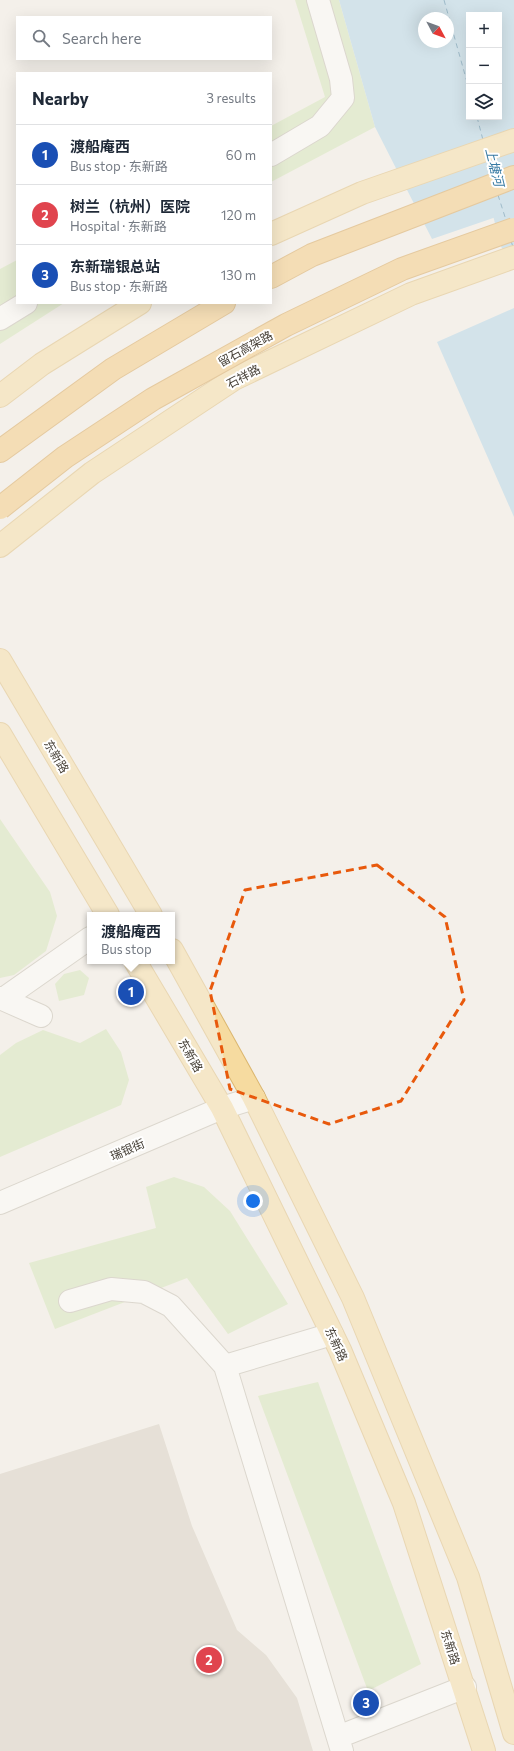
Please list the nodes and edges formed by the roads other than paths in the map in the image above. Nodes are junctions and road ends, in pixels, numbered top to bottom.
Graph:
1 (318, 0) edge
2 (514, 140) edge
3 (272, 154) edge
4 (514, 177) edge
5 (514, 230) edge
6 (272, 234) edge
7 (514, 257) edge
8 (272, 277) edge
9 (24, 304) edge
10 (138, 304) edge
11 (222, 304) edge
12 (0, 319) edge
13 (0, 396) edge
14 (0, 451) edge
15 (0, 508) edge
16 (0, 546) edge
17 (0, 660) edge
18 (0, 734) edge
19 (106, 912) edge
20 (149, 912) edge
21 (87, 940) edge
22 (175, 955) edge
23 (138, 964) edge
24 (1, 998) edge
25 (41, 1016) dead end
26 (254, 1098) junction
27 (222, 1108) junction
28 (0, 1203) edge
29 (70, 1301) dead end
30 (332, 1334) junction
31 (225, 1366) junction
32 (465, 1687) junction
33 (514, 1733) edge
34 (340, 1744) edge
35 (484, 1751) edge

1 - 3 street
2 - 6 main road
4 - 8 highway
5 - 15 highway, 留石高架路, bridge
7 - 16 main road, 石祥路
9 - 12 street
10 - 13 main road
11 - 14 highway
17 - 20 main road, 东新路
18 - 19 main road
21 - 24 street
22 - 26 main road
23 - 27 main road, 东新路
24 - 25 street
26 - 27 street, 瑞银街
26 - 33 main road
27 - 28 street, 瑞银街
27 - 30 main road, 东新路
29 - 31 street
30 - 31 street
30 - 32 main road, 东新路
31 - 34 street
32 - 34 street
32 - 35 main road, 东新路

